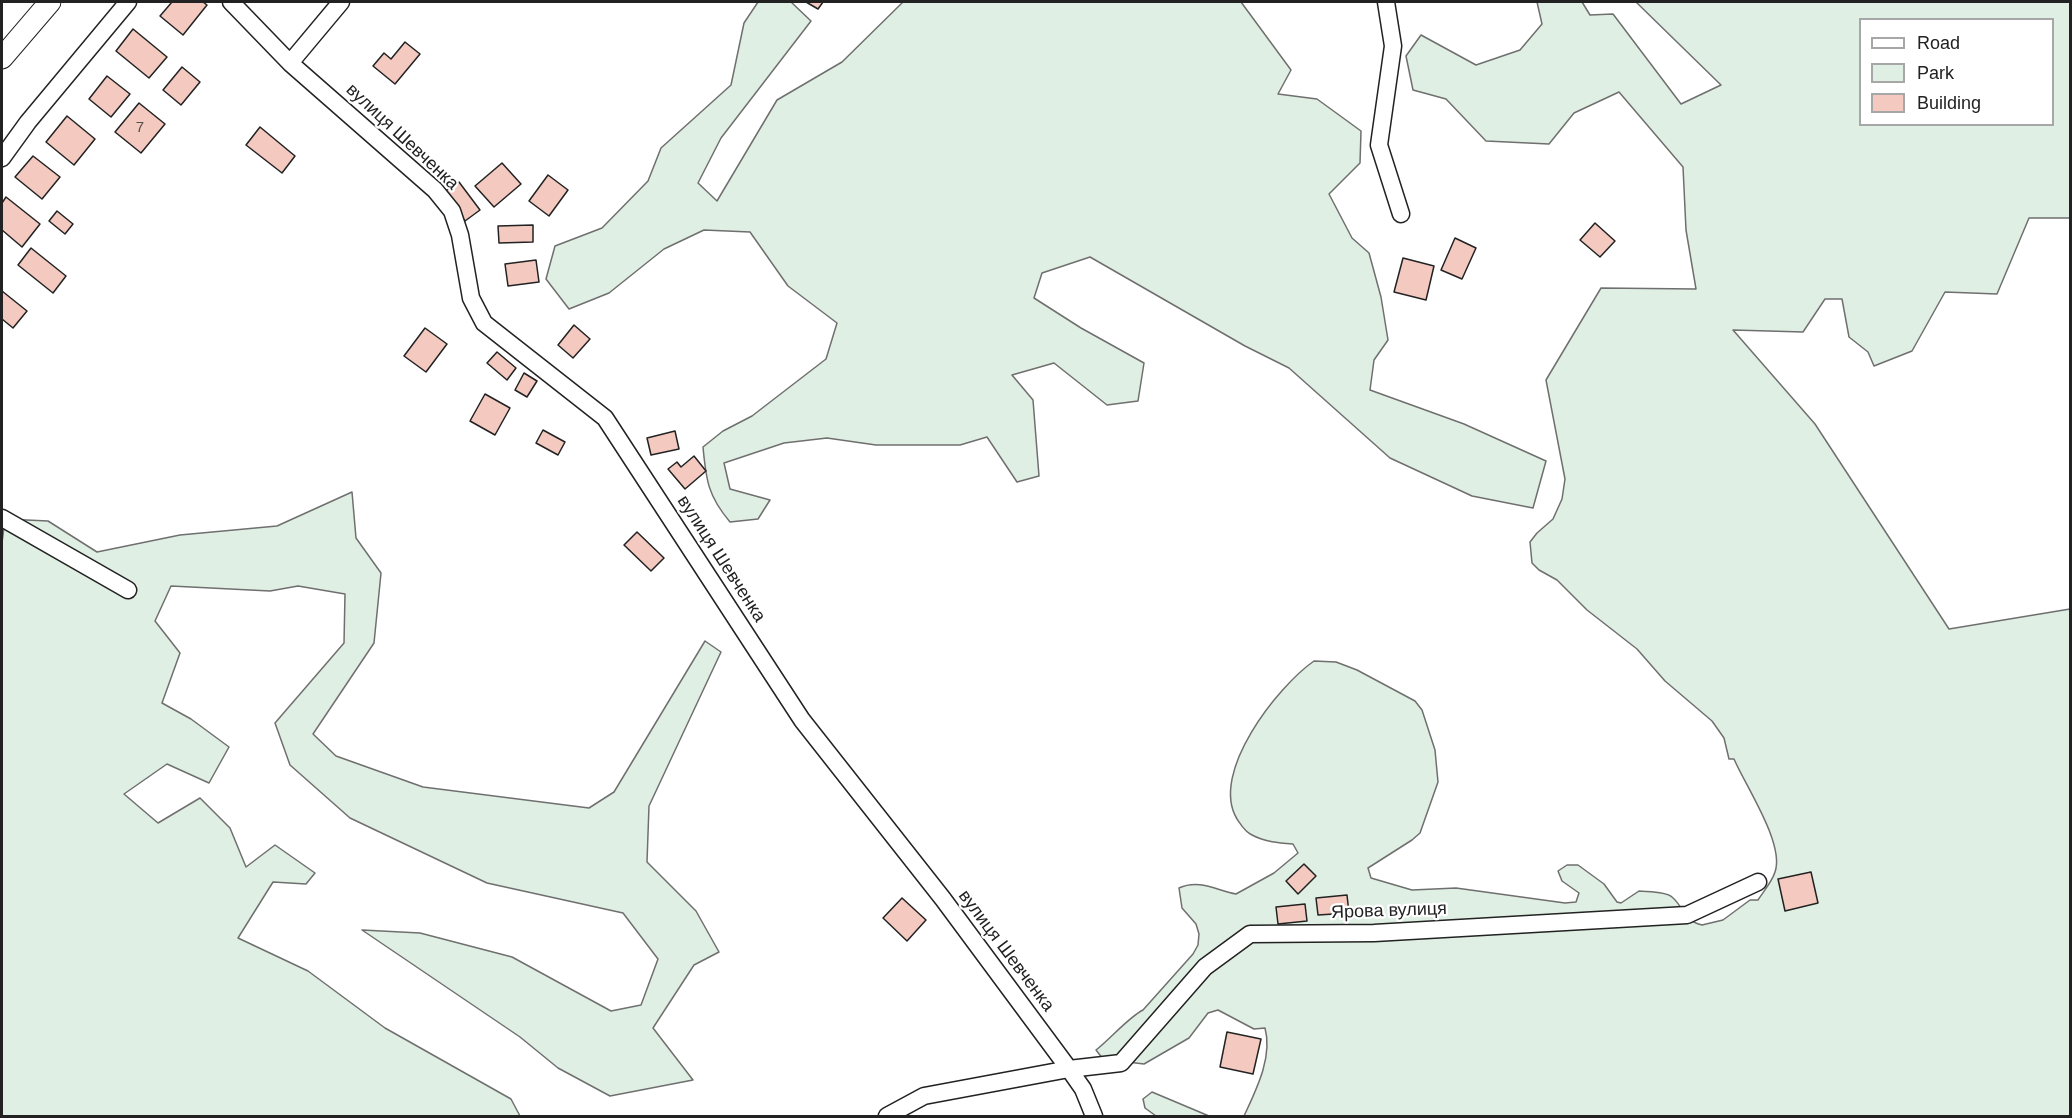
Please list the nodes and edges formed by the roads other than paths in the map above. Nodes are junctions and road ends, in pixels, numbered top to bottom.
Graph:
1 (50, 2) edge
2 (128, 2) edge
3 (231, 2) edge
4 (341, 2) edge
5 (1386, 2) edge
6 (2, 58) edge
7 (290, 63) junction
8 (2, 158) edge
9 (1401, 214) dead end
10 (2, 518) edge
11 (128, 590) dead end
12 (1758, 882) dead end
13 (1069, 1069) junction
14 (887, 1116) edge
15 (1094, 1116) edge

1 - 6 street
2 - 8 street
3 - 7 street, вулиця Шевченка
4 - 7 street
5 - 9 street
7 - 13 street, вулиця Шевченка
10 - 11 street
12 - 13 street, Ярова вулиця
13 - 14 street, Ярова вулиця
13 - 15 street, вулиця Шевченка

